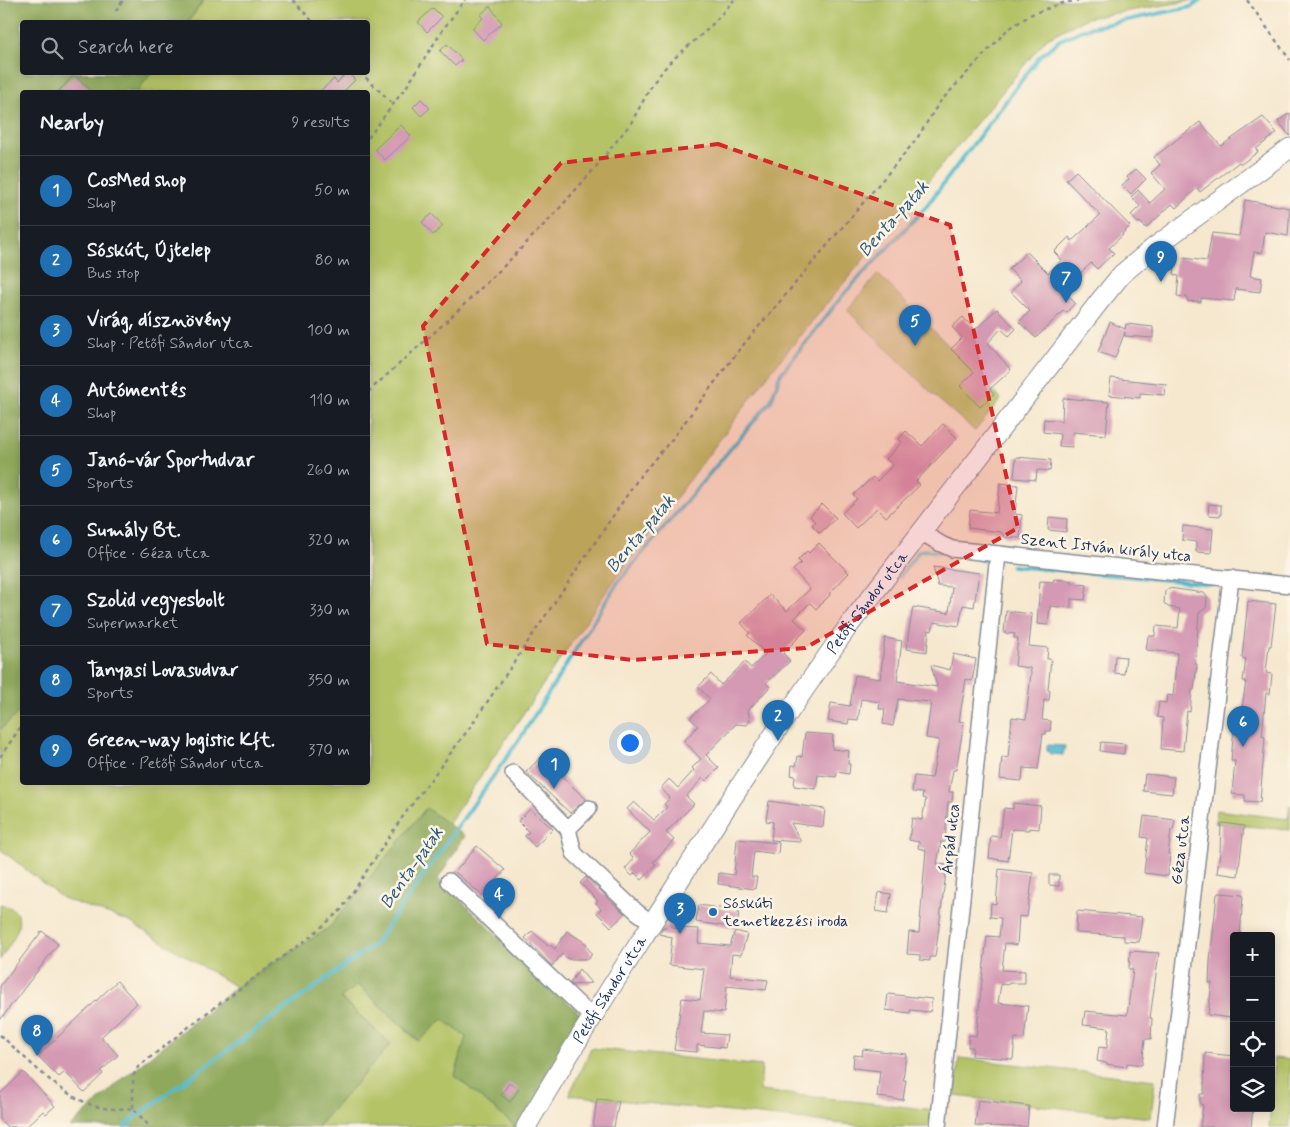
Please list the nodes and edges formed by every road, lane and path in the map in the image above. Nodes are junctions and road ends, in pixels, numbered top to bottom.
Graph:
1 (123, 0) edge
2 (293, 0) edge
3 (465, 0) edge
4 (734, 0) edge
5 (1080, 0) edge
6 (1247, 0) edge
7 (116, 11) dead end
8 (311, 20) edge
9 (1290, 60) edge
10 (363, 75) edge
11 (392, 103) junction
12 (370, 135) edge
13 (1290, 148) edge
14 (374, 386) junction
15 (370, 387) edge
16 (370, 390) edge
17 (921, 532) junction
18 (998, 554) junction
19 (1231, 578) junction
20 (1290, 585) edge
21 (20, 728) edge
22 (0, 756) edge
23 (513, 773) dead end
24 (589, 808) dead end
25 (568, 829) junction
26 (448, 881) dead end
27 (652, 923) junction
28 (592, 1017) junction
29 (0, 1035) edge
30 (134, 1109) junction
31 (150, 1127) edge
32 (526, 1127) edge
33 (938, 1127) edge
34 (1165, 1127) edge

1 - 7 path
2 - 8 path
3 - 11 path
4 - 14 path
5 - 30 path
6 - 9 path
10 - 11 path
11 - 12 path
13 - 17 main road, Petőfi Sándor utca
14 - 15 path
14 - 16 path
17 - 18 street, Szent István király utca
17 - 27 main road, Petőfi Sándor utca
18 - 19 street, Szent István király utca
18 - 33 street, Árpád utca
19 - 20 street, Szent István király utca
19 - 34 street, Géza utca
21 - 22 path
23 - 25 street
24 - 25 street
25 - 27 street
26 - 28 street
27 - 28 main road, Petőfi Sándor utca
28 - 32 main road, Petőfi Sándor utca
29 - 30 path
30 - 31 path

